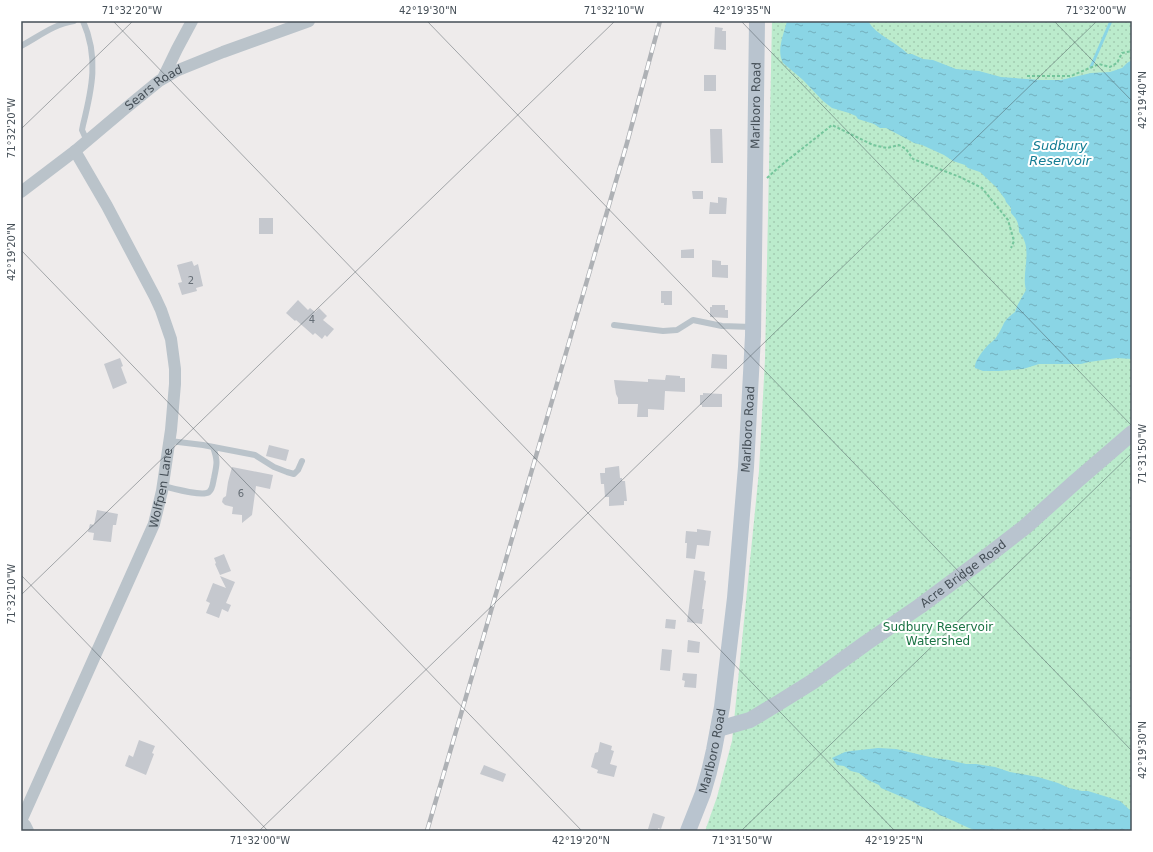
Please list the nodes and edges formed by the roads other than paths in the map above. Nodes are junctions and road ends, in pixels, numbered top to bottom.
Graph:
1 (74, 21) edge
2 (83, 21) edge
3 (192, 21) edge
4 (309, 21) edge
5 (757, 21) edge
6 (21, 46) edge
7 (162, 79) junction
8 (87, 141) junction
9 (75, 151) junction
10 (21, 192) edge
11 (614, 325) dead end
12 (753, 327) junction
13 (1132, 434) edge
14 (170, 441) junction
15 (213, 447) junction
16 (302, 462) dead end
17 (163, 486) junction
18 (718, 729) junction
19 (21, 821) edge
20 (28, 831) edge
21 (688, 831) edge

1 - 6 lane
2 - 8 lane
3 - 7 street
4 - 7 street, Sears Road
5 - 12 main road, Marlboro Road
7 - 8 street, Sears Road
8 - 9 street, Sears Road
9 - 10 street, Sears Road
9 - 14 street, Wolfpen Lane
11 - 12 lane
12 - 18 main road, Marlboro Road
13 - 18 main road, Acre Bridge Road
14 - 15 lane
14 - 17 street, Wolfpen Lane
15 - 16 lane
15 - 17 lane
17 - 19 street, Wolfpen Lane
18 - 21 main road, Marlboro Road
19 - 20 street, Wolfpen Lane

